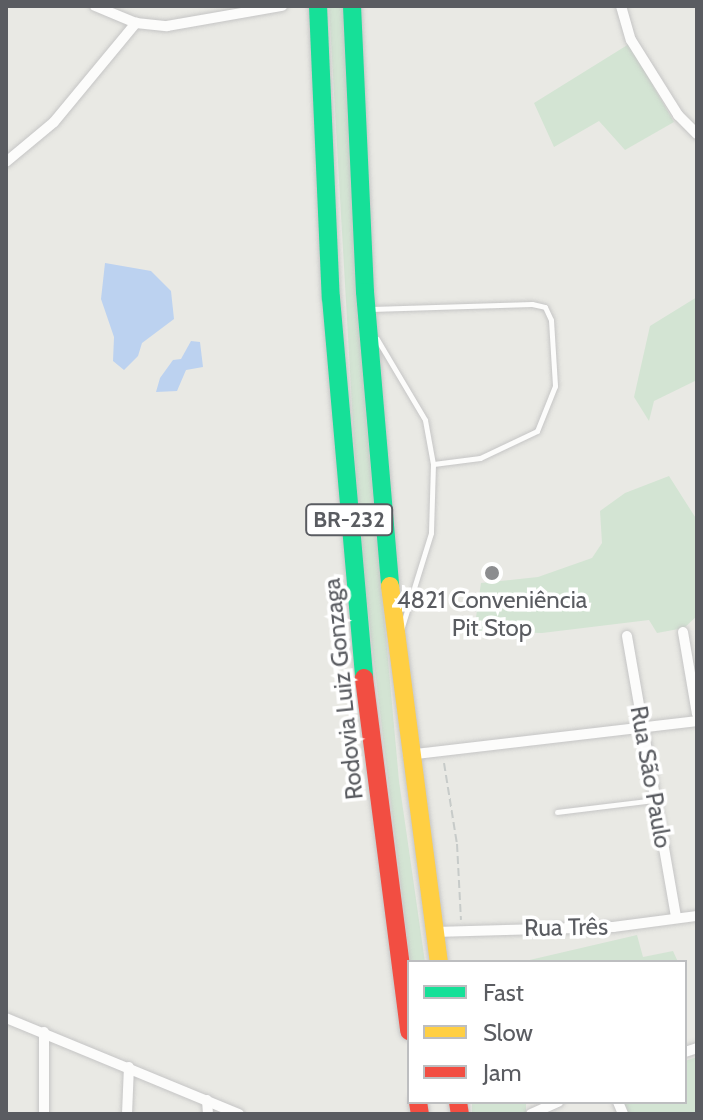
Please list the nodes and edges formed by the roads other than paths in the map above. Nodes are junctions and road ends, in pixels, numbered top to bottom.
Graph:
1 (95, 6) edge
2 (282, 6) edge
3 (318, 6) edge
4 (352, 6) edge
5 (621, 6) edge
6 (136, 23) junction
7 (697, 134) edge
8 (6, 162) edge
9 (368, 317) junction
10 (433, 464) junction
11 (683, 632) dead end
12 (627, 636) dead end
13 (397, 662) junction
14 (697, 714) edge
15 (697, 721) edge
16 (642, 729) junction
17 (408, 755) junction
18 (656, 800) junction
19 (557, 812) dead end
20 (697, 916) edge
21 (676, 918) junction
22 (434, 932) junction
23 (439, 960) edge
24 (407, 1015) edge
25 (6, 1018) edge
26 (44, 1032) junction
27 (129, 1067) junction
28 (207, 1100) junction
29 (554, 1104) edge
30 (44, 1114) edge
31 (127, 1114) edge
32 (208, 1114) edge
33 (239, 1114) edge
34 (531, 1114) edge

1 - 6 street
2 - 6 street
3 - 24 highway, Rodovia Luiz Gonzaga / BR-232
4 - 9 highway, BR-232
5 - 7 street
6 - 8 street
9 - 10 lane
9 - 10 lane
9 - 13 highway, BR-232
10 - 13 lane
11 - 14 street
12 - 16 street, Rua São Paulo
13 - 17 highway, BR-232
15 - 16 street
16 - 17 street
16 - 18 street, Rua São Paulo
17 - 22 highway, BR-232
18 - 19 lane
18 - 21 street, Rua São Paulo
20 - 21 street, Rua Três
21 - 22 street, Rua Três
22 - 23 highway, BR-232
25 - 26 street
26 - 27 street
26 - 30 street
27 - 28 street
27 - 31 street
28 - 32 street
28 - 33 street
29 - 34 street

